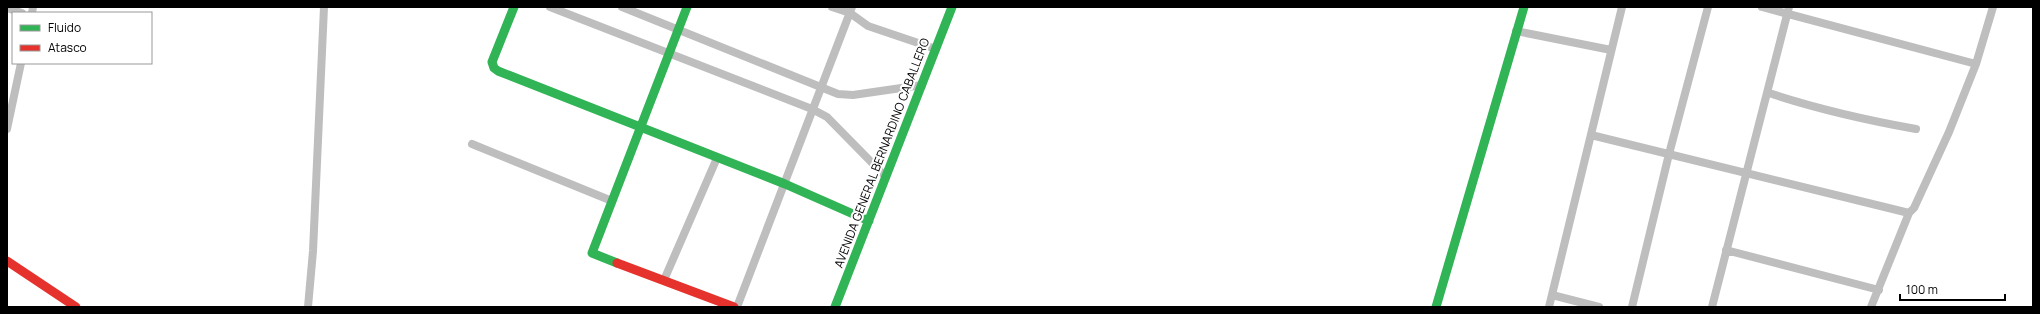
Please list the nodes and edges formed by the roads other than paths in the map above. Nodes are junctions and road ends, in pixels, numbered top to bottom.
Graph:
1 (324, 7) edge
2 (514, 7) edge
3 (550, 7) edge
4 (622, 7) edge
5 (687, 7) edge
6 (832, 7) edge
7 (952, 7) edge
8 (1524, 7) edge
9 (1622, 7) edge
10 (1708, 7) edge
11 (1762, 7) edge
12 (1994, 7) edge
13 (7, 8) edge
14 (851, 10) edge
15 (1788, 10) edge
16 (19, 12) edge
17 (679, 30) junction
18 (1516, 31) junction
19 (936, 49) junction
20 (1611, 50) junction
21 (669, 54) junction
22 (21, 64) edge
23 (1976, 64) junction
24 (922, 85) junction
25 (820, 88) junction
26 (1769, 93) junction
27 (812, 109) junction
28 (641, 127) junction
29 (1916, 129) dead end
30 (7, 130) edge
31 (1591, 135) junction
32 (472, 144) dead end
33 (1669, 154) junction
34 (717, 158) junction
35 (1746, 173) junction
36 (886, 177) junction
37 (785, 184) junction
38 (612, 200) junction
39 (1909, 213) junction
40 (869, 221) junction
41 (1726, 250) junction
42 (7, 261) edge
43 (664, 280) junction
44 (1879, 290) junction
45 (1552, 295) junction
46 (73, 306) edge
47 (308, 307) edge
48 (734, 307) edge
49 (737, 307) edge
50 (835, 307) edge
51 (1436, 307) edge
52 (1548, 307) edge
53 (1599, 307) edge
54 (1632, 307) edge
55 (1712, 307) edge
56 (1871, 307) edge

1 - 47 street
2 - 28 main road
3 - 21 street
4 - 17 street
5 - 17 main road
6 - 14 street
7 - 19 main road, AVENIDA GENERAL BERNARDINO CABALLERO
8 - 18 main road
9 - 20 street
10 - 33 street
11 - 15 street
12 - 23 street
13 - 16 street
14 - 19 street
14 - 25 street
15 - 23 street
15 - 26 street
17 - 21 main road
17 - 25 street
18 - 20 street
18 - 51 main road
19 - 24 main road, AVENIDA GENERAL BERNARDINO CABALLERO
20 - 31 street
21 - 27 street
21 - 28 main road
22 - 30 street
23 - 39 street
24 - 25 street
24 - 36 main road, AVENIDA GENERAL BERNARDINO CABALLERO
25 - 27 street
26 - 29 street
26 - 35 street
27 - 36 street
27 - 37 street
28 - 34 main road
28 - 38 main road
31 - 33 street
31 - 45 street
32 - 38 street
33 - 35 street
33 - 54 street
34 - 37 main road
34 - 43 street
35 - 39 street
35 - 41 street
36 - 40 main road, AVENIDA GENERAL BERNARDINO CABALLERO
37 - 40 main road
37 - 49 street
38 - 43 main road
39 - 44 street
40 - 50 main road, AVENIDA GENERAL BERNARDINO CABALLERO
41 - 44 street
41 - 55 street
42 - 46 main road
43 - 48 main road
44 - 56 street
45 - 52 street
45 - 53 street

